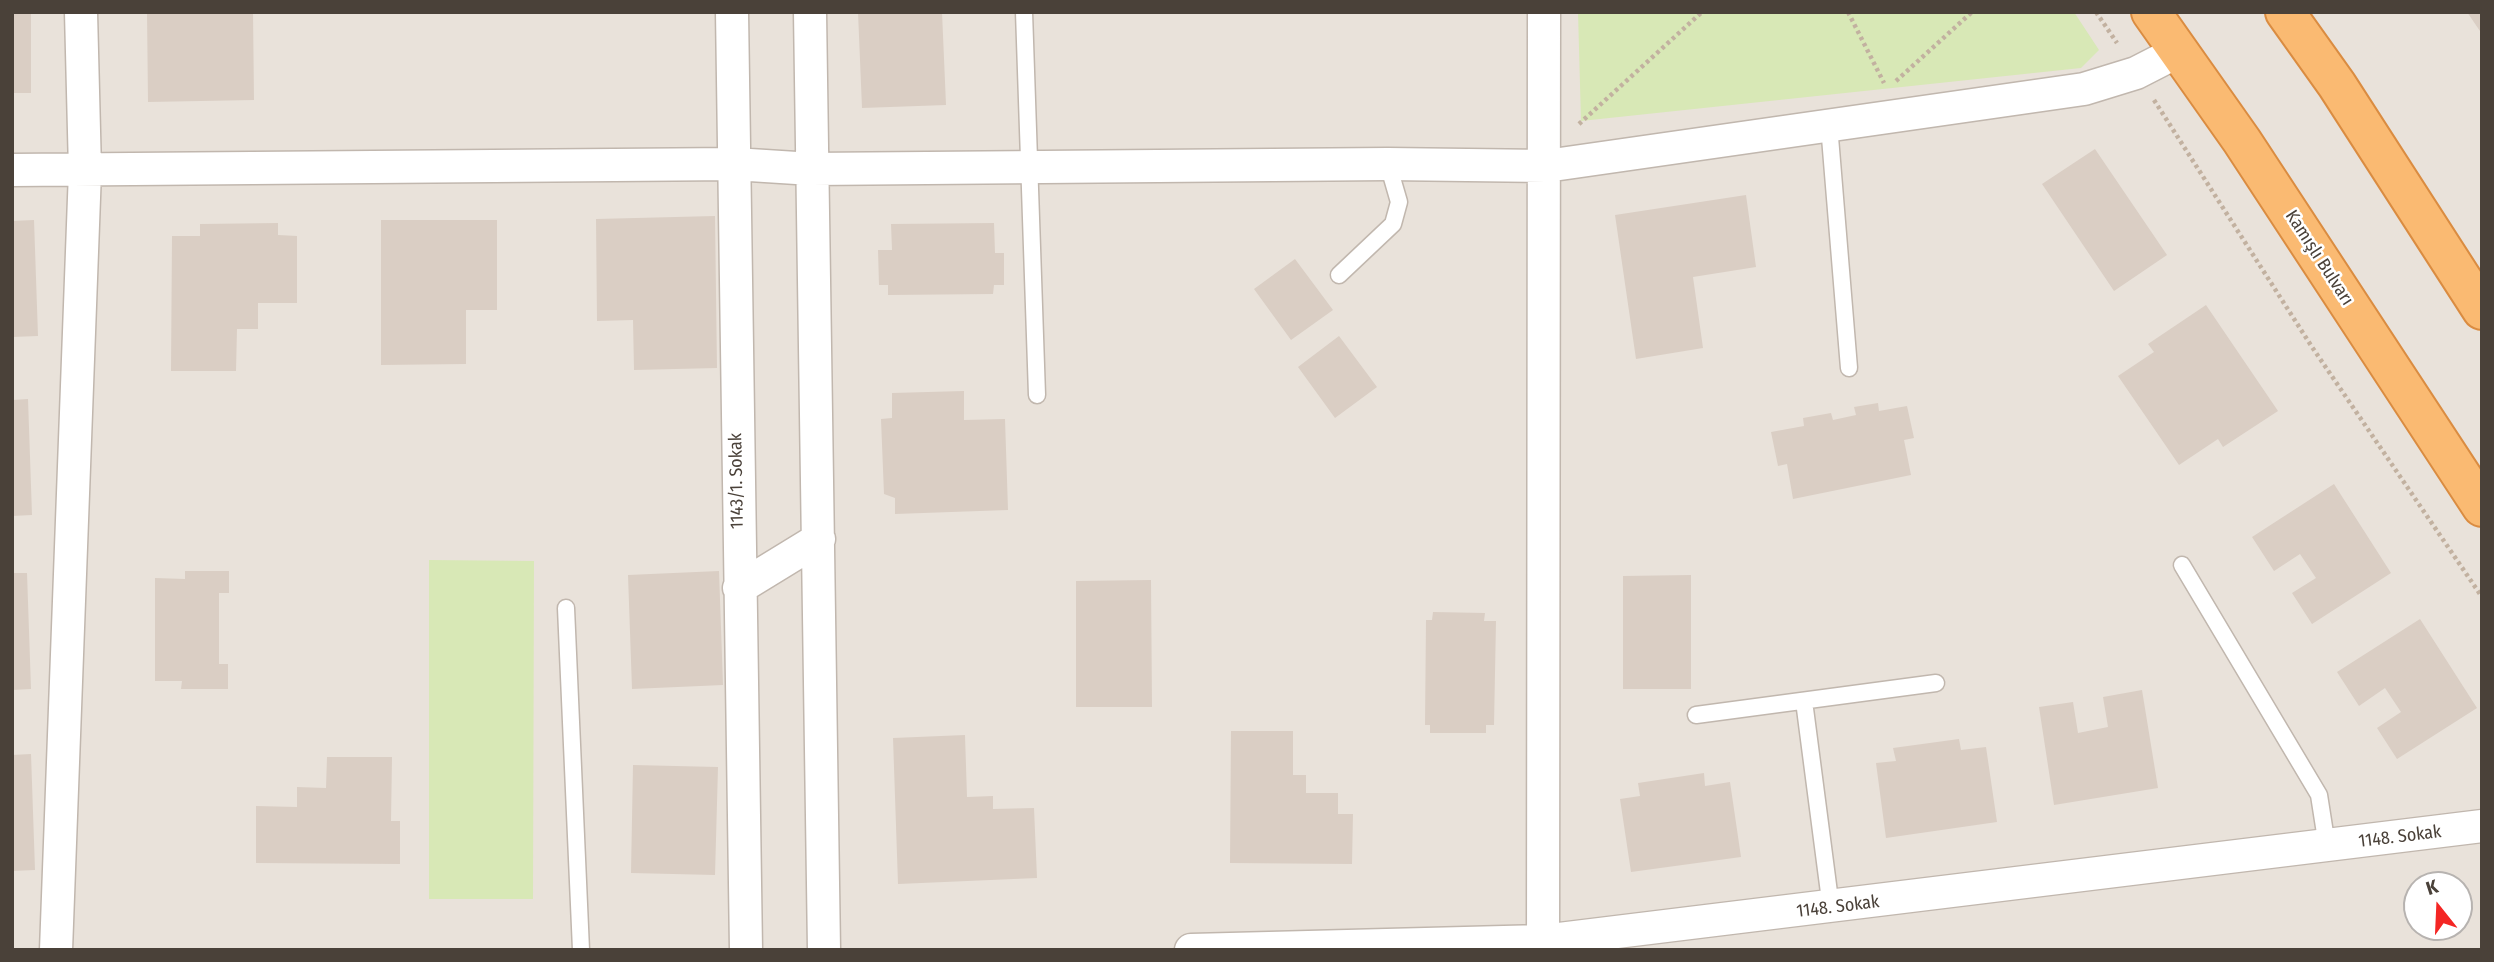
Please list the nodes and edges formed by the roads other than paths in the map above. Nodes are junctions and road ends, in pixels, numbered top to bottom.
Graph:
1 (81, 12) edge
2 (732, 12) edge
3 (810, 12) edge
4 (1024, 12) edge
5 (1544, 12) edge
6 (2151, 12) edge
7 (2300, 18) edge
8 (2177, 52) junction
9 (1829, 125) junction
10 (734, 164) junction
11 (1388, 164) junction
12 (1546, 166) junction
13 (1030, 167) junction
14 (812, 169) junction
15 (12, 170) edge
16 (85, 171) junction
17 (1339, 275) dead end
18 (2482, 310) edge
19 (1849, 368) dead end
20 (1037, 395) dead end
21 (2482, 507) edge
22 (819, 539) junction
23 (2182, 565) dead end
24 (739, 588) junction
25 (566, 608) dead end
26 (1936, 683) dead end
27 (1804, 701) junction
28 (1696, 715) dead end
29 (2482, 826) edge
30 (2327, 846) junction
31 (1831, 908) junction
32 (1544, 945) edge
33 (1395, 947) edge
34 (57, 950) edge
35 (581, 950) edge
36 (746, 950) edge
37 (824, 950) edge
38 (1191, 950) edge

1 - 16 street
2 - 10 street, 1143/1. Sokak
3 - 14 street
4 - 13 lane
5 - 12 street
6 - 8 highway, Kamışlı Bulvarı
7 - 18 highway
8 - 9 street
8 - 21 highway, Kamışlı Bulvarı
9 - 12 street
9 - 19 lane
10 - 14 street
10 - 16 street
10 - 24 street, 1143/1. Sokak
11 - 12 street
11 - 13 street
11 - 17 lane
12 - 32 street
13 - 14 street
13 - 20 lane
14 - 22 street
15 - 16 street
16 - 34 street
22 - 24 street
22 - 37 street
23 - 30 lane
24 - 36 street, 1143/1. Sokak
25 - 35 lane
26 - 27 lane
27 - 28 lane
27 - 31 lane
29 - 30 street, 1148. Sokak
30 - 31 street, 1148. Sokak
31 - 32 street, 1148. Sokak
32 - 33 street, 1148. Sokak
33 - 38 street, 1148. Sokak

